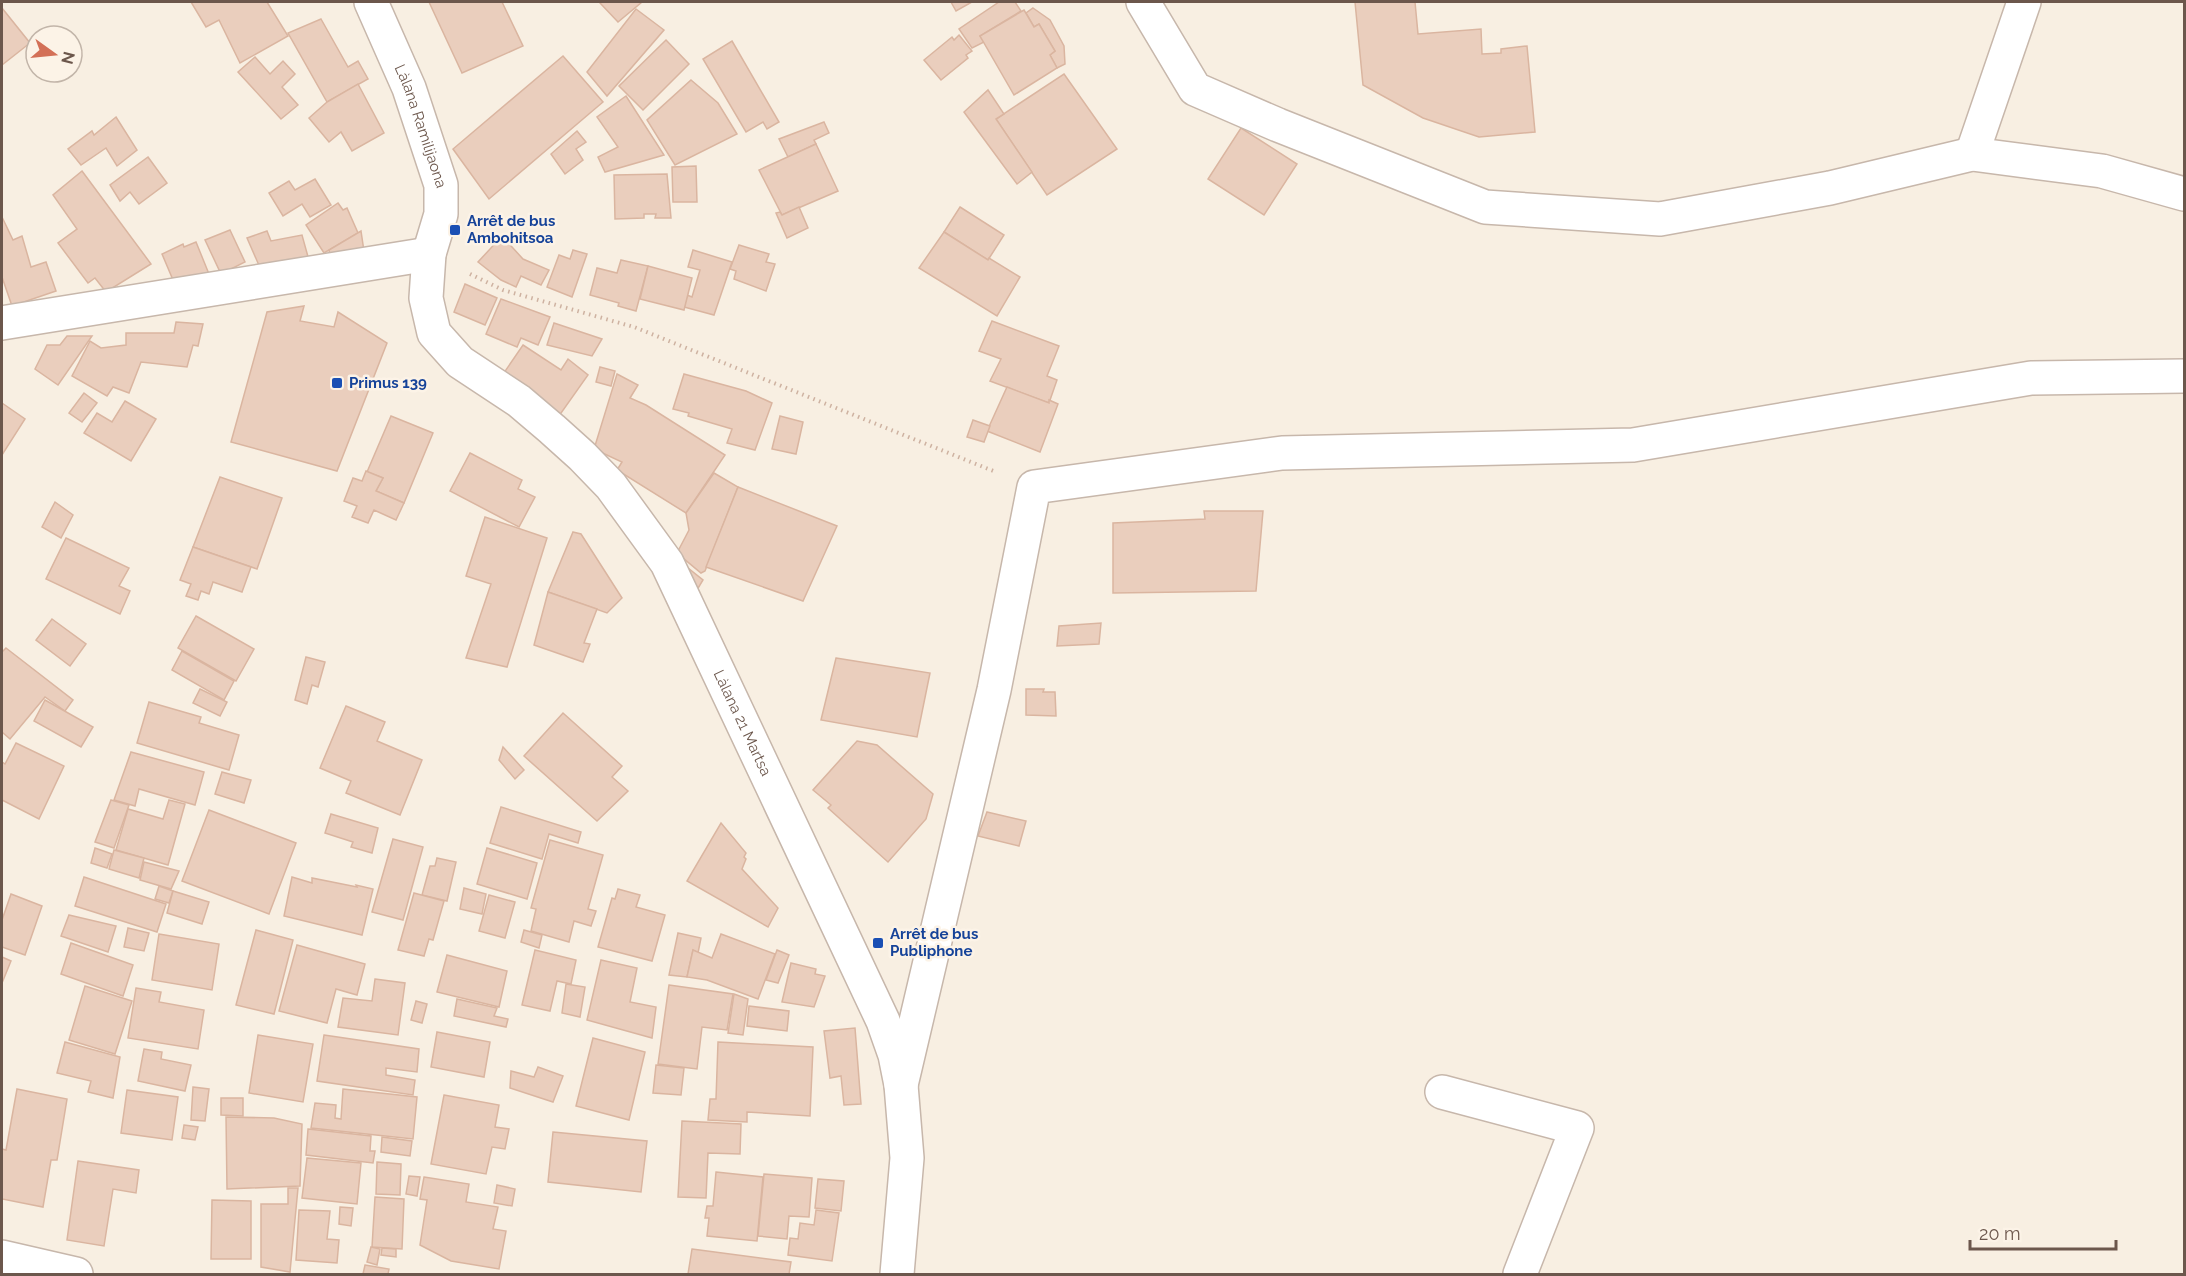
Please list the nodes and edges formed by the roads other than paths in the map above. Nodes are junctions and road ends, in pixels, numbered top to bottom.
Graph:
1 (371, 2) edge
2 (1143, 2) edge
3 (2024, 2) edge
4 (1972, 154) junction
5 (2184, 194) edge
6 (429, 254) junction
7 (2, 323) edge
8 (2184, 376) edge
9 (901, 1085) junction
10 (1442, 1092) dead end
11 (2, 1257) edge
12 (76, 1275) edge
13 (897, 1275) edge
14 (1520, 1275) edge

1 - 6 street, Làlana Ramilijaona
2 - 4 street
3 - 4 street
4 - 5 street
6 - 7 street
6 - 9 street, Làlana 21 Martsa
8 - 9 street
9 - 13 street, Làlana 21 Martsa
10 - 14 street
11 - 12 street

